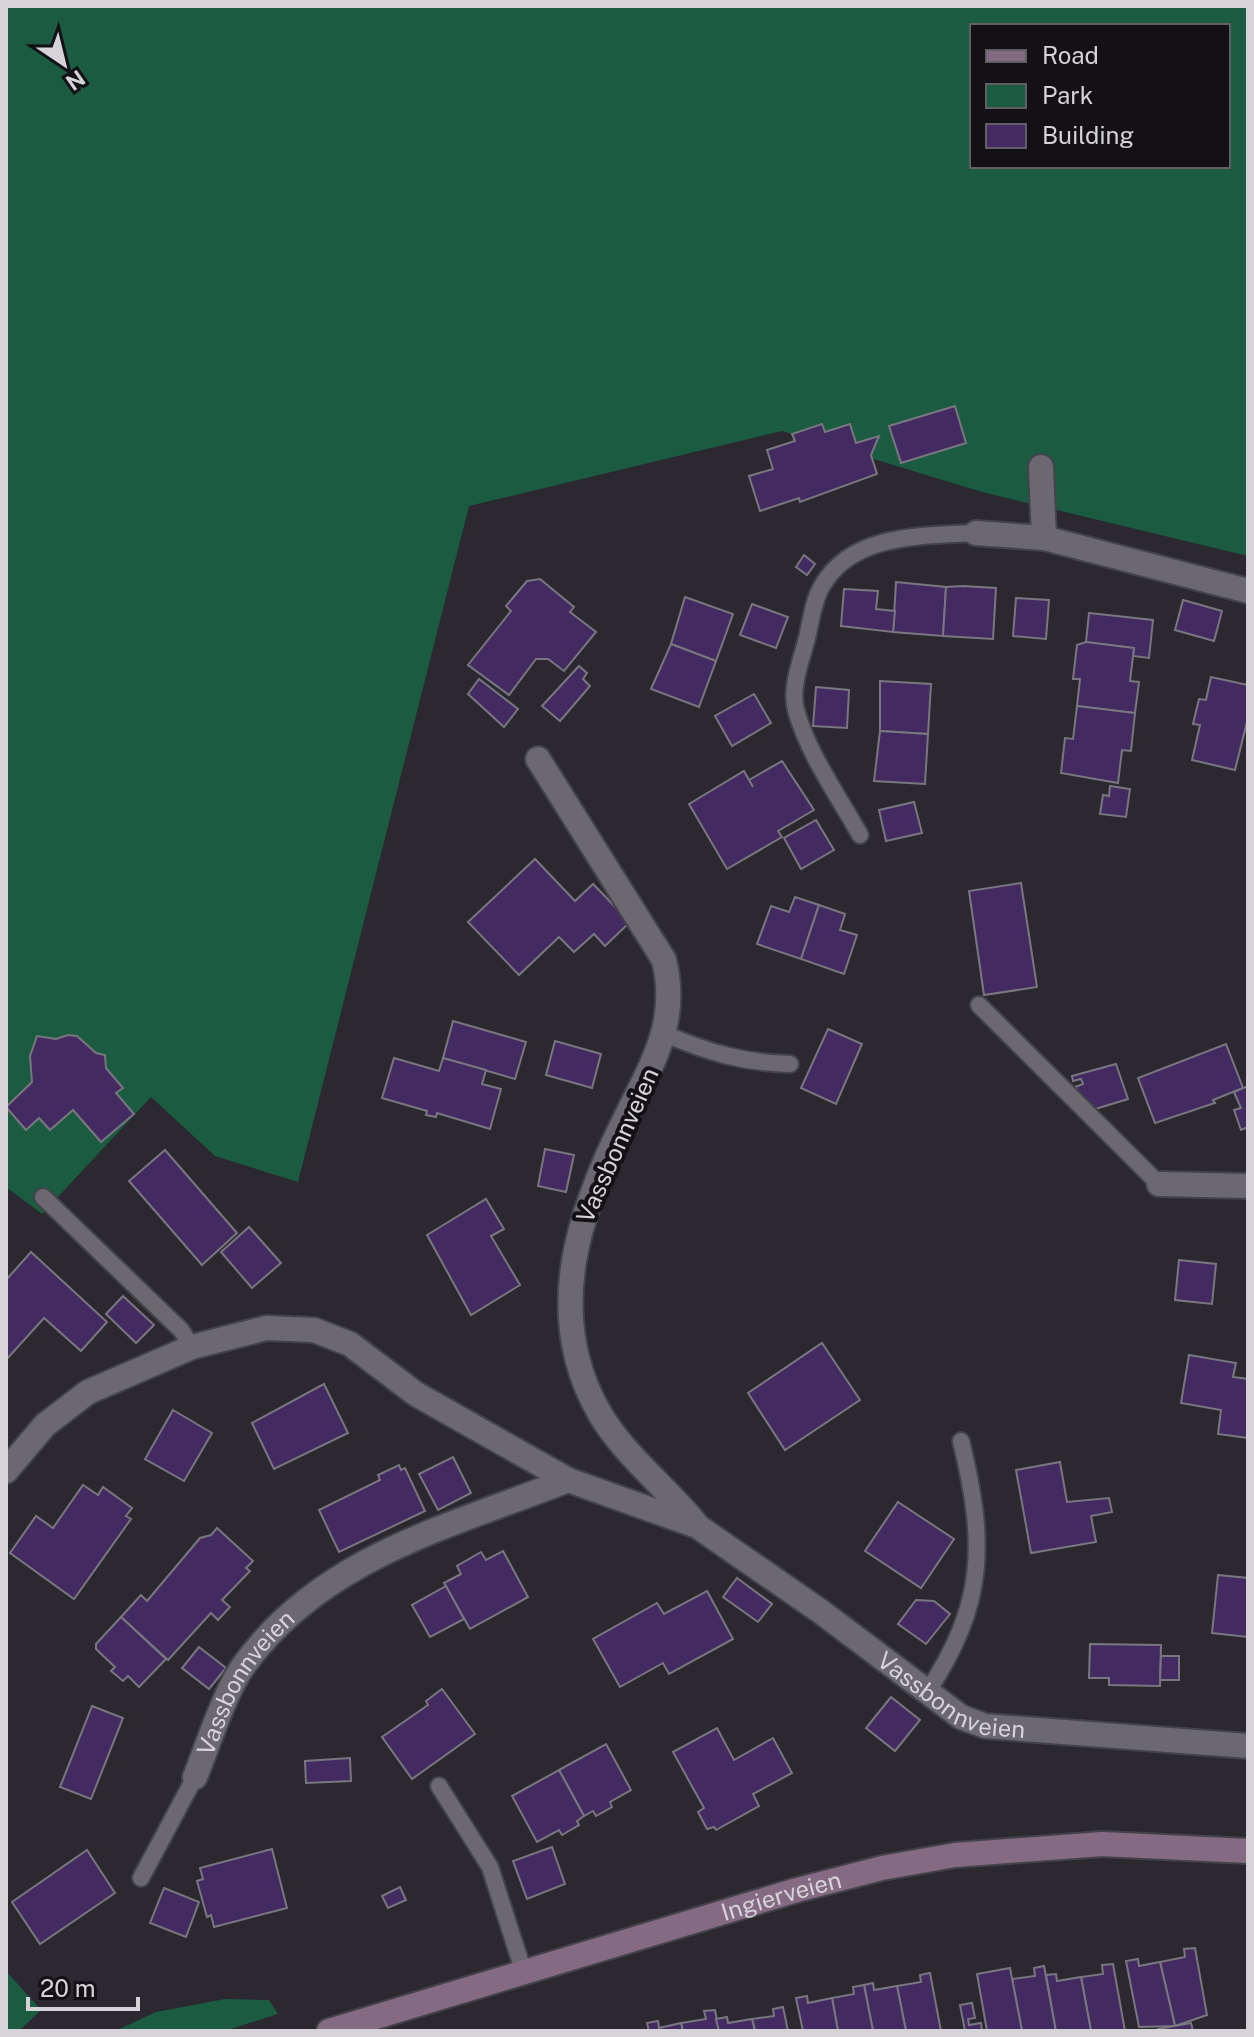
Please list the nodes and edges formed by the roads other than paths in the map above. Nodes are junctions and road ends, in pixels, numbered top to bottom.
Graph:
1 (1041, 467) dead end
2 (976, 533) joint
3 (1044, 538) junction
4 (1248, 591) edge
5 (538, 759) dead end
6 (860, 835) dead end
7 (979, 1005) dead end
8 (665, 1034) junction
9 (790, 1064) dead end
10 (1159, 1184) joint
11 (1248, 1186) edge
12 (43, 1197) dead end
13 (192, 1347) junction
14 (961, 1441) dead end
15 (6, 1471) edge
16 (568, 1480) junction
17 (697, 1526) junction
18 (926, 1694) junction
19 (1248, 1746) edge
20 (195, 1777) joint
21 (439, 1786) dead end
22 (1248, 1851) edge
23 (141, 1878) dead end
24 (524, 1973) junction
25 (329, 2031) edge

1 - 3 street
2 - 3 street
2 - 6 lane
3 - 4 street
5 - 8 street, Vassbonnveien
7 - 10 lane
8 - 9 lane
8 - 17 street, Vassbonnveien
10 - 11 street
12 - 13 lane
13 - 15 street, Vassbonnveien
13 - 16 street, Vassbonnveien
14 - 18 lane
16 - 17 street, Vassbonnveien
16 - 20 street, Vassbonnveien
17 - 18 street, Vassbonnveien
18 - 19 street, Vassbonnveien
20 - 23 lane
21 - 24 lane
22 - 24 main road, Ingierveien
24 - 25 main road, Ingierveien

